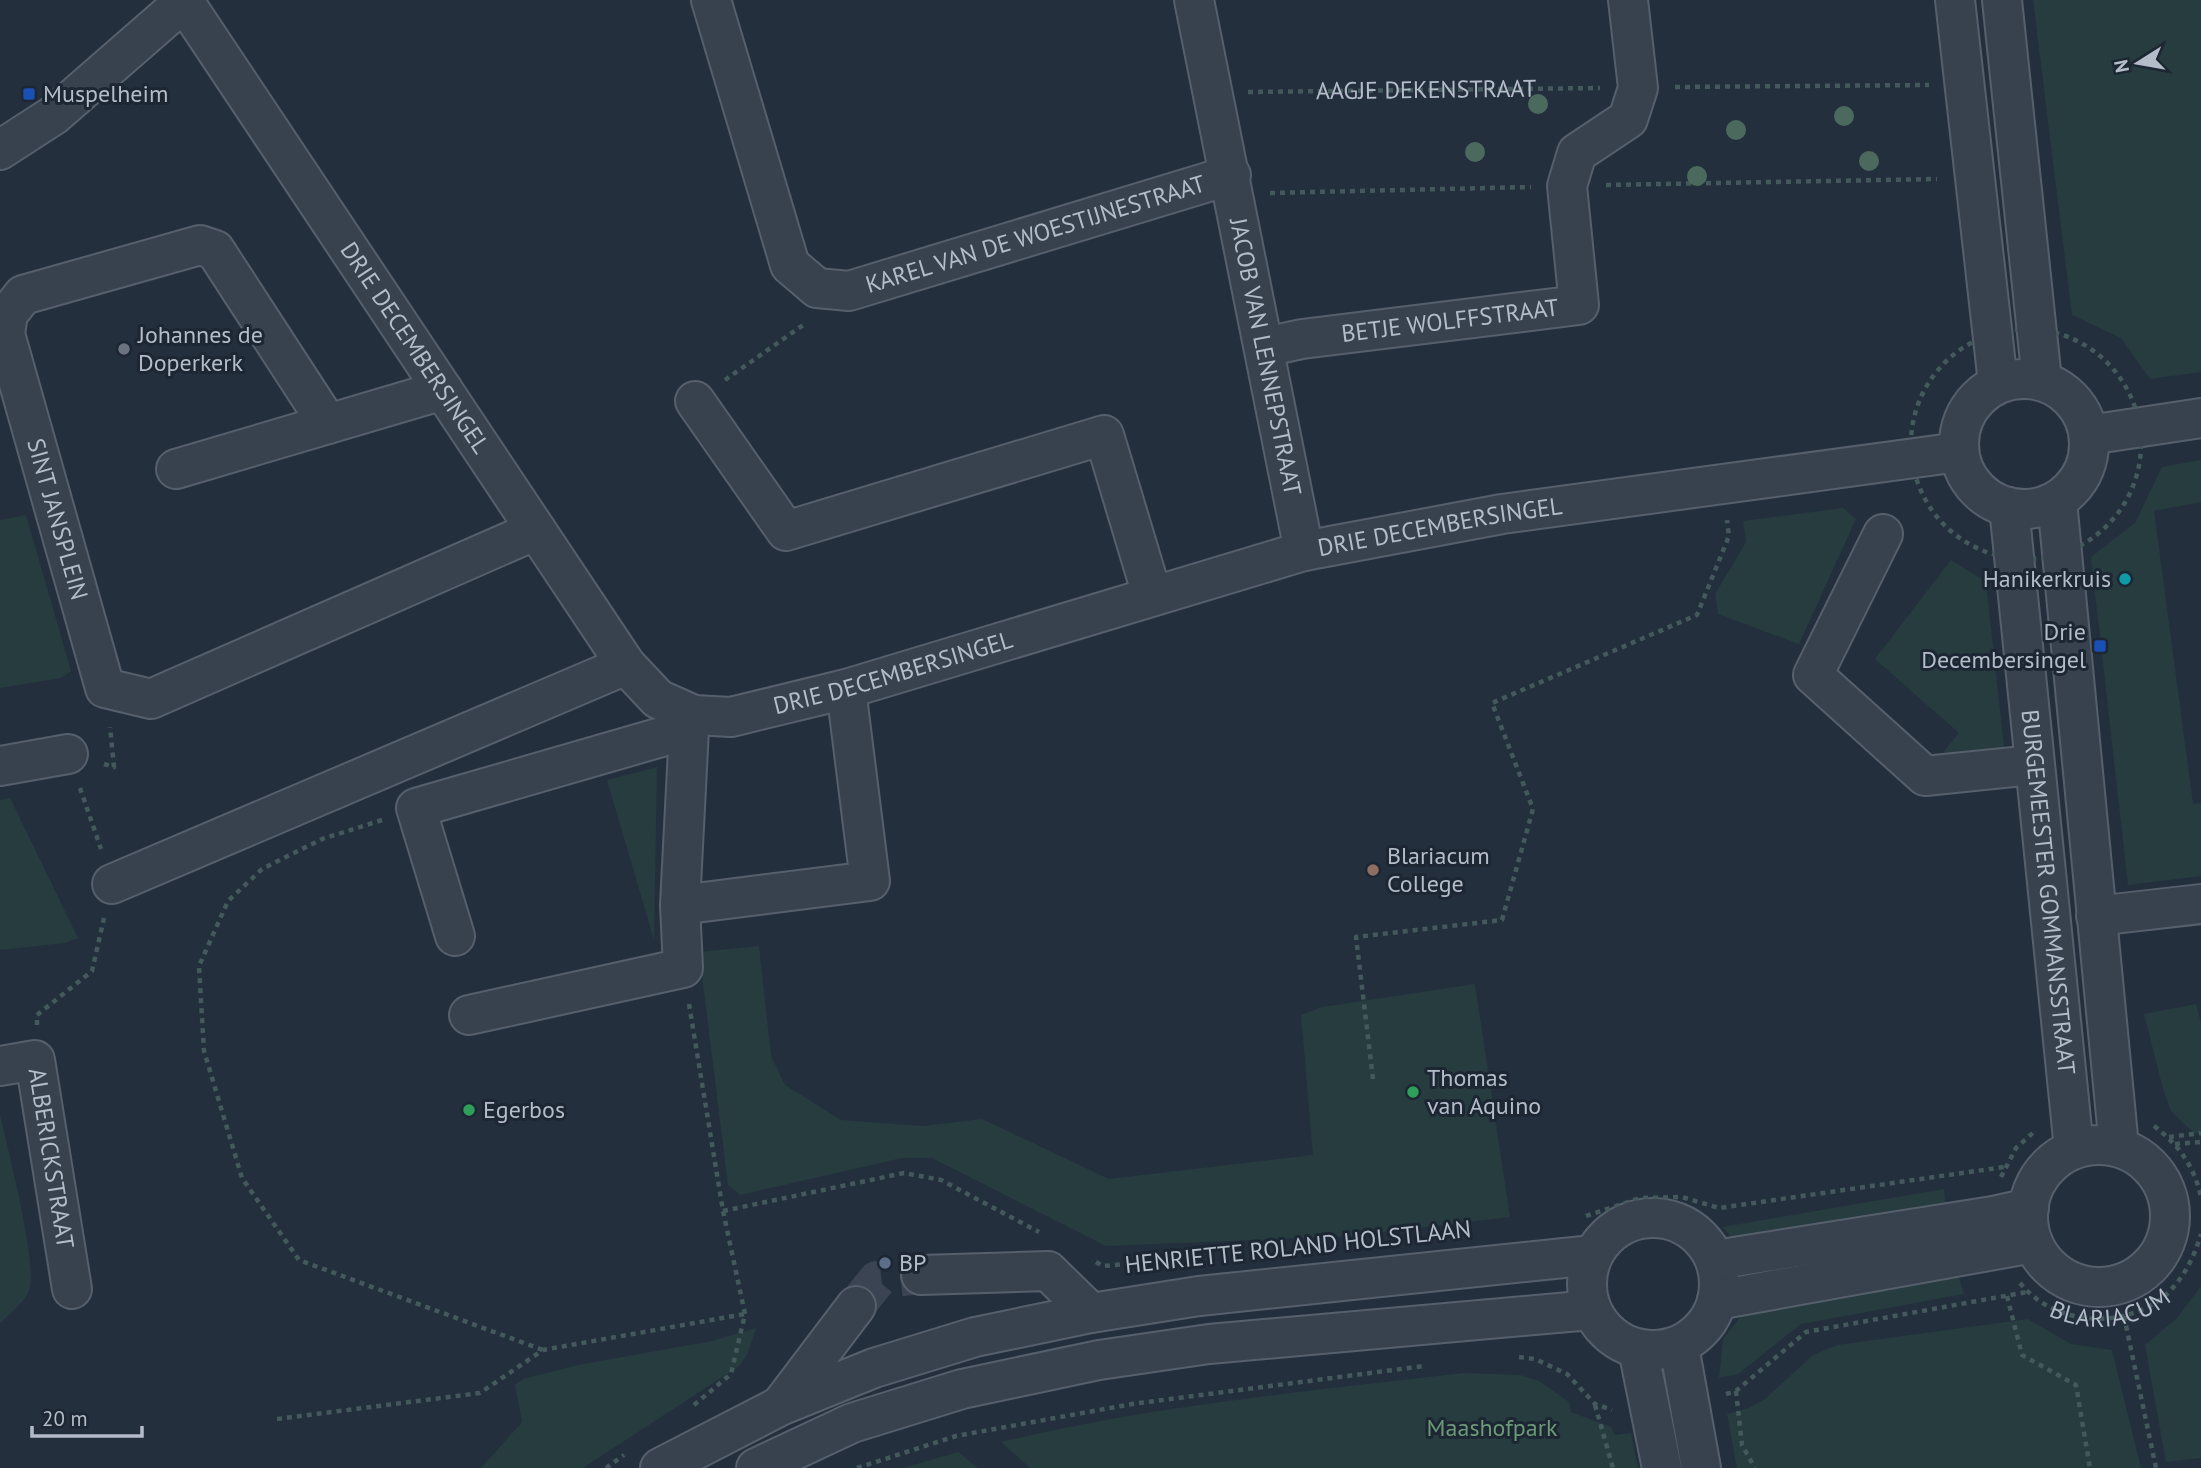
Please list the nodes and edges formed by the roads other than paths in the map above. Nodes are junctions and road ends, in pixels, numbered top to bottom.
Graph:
1 (711, 0) edge
2 (1194, 0) edge
3 (1628, 0) edge
4 (1955, 0) edge
5 (2001, 0) edge
6 (184, 1) edge
7 (2007, 50) junction
8 (1963, 70) junction
9 (0, 150) edge
10 (1231, 175) junction
11 (1265, 346) junction
12 (2042, 381) junction
13 (1998, 383) junction
14 (443, 390) junction
15 (695, 401) road end
16 (2201, 418) edge
17 (328, 425) junction
18 (2088, 435) junction
19 (1959, 452) junction
20 (176, 469) dead end
21 (2057, 501) junction
22 (2009, 508) junction
23 (536, 530) junction
24 (1883, 534) dead end
25 (1304, 551) junction
26 (1152, 595) junction
27 (626, 665) junction
28 (846, 689) junction
29 (692, 722) junction
30 (68, 754) road end
31 (2034, 765) junction
32 (0, 766) edge
33 (112, 884) road end
34 (2201, 904) edge
35 (680, 905) junction
36 (2096, 916) junction
37 (455, 936) dead end
38 (469, 1015) dead end
39 (17, 1063) edge
40 (2117, 1129) junction
41 (2074, 1149) junction
42 (2193, 1196) edge
43 (2031, 1225) junction
44 (1593, 1255) junction
45 (1715, 1260) junction
46 (921, 1275) tunnel mouth
47 (72, 1289) dead end
48 (1717, 1300) junction
49 (856, 1306) tunnel mouth
50 (1591, 1310) junction
51 (1091, 1313) junction
52 (1679, 1346) junction
53 (1638, 1349) junction
54 (780, 1406) junction
55 (660, 1468) edge
56 (756, 1468) edge
57 (1661, 1468) edge
58 (1701, 1468) edge

1 - 10 street, KAREL VAN DE WOESTIJNESTRAAT
2 - 10 street, JACOB VAN LENNEPSTRAAT
3 - 11 street, BETJE WOLFFSTRAAT
4 - 8 street
5 - 7 street
6 - 9 street
6 - 14 street, DRIE DECEMBERSINGEL
7 - 8 street
7 - 12 street
8 - 13 street
10 - 11 street, JACOB VAN LENNEPSTRAAT
11 - 25 street, JACOB VAN LENNEPSTRAAT
12 - 13 street
12 - 18 street
13 - 19 street
14 - 17 street
14 - 23 street, DRIE DECEMBERSINGEL
15 - 26 street
16 - 18 street
17 - 20 street
17 - 23 street, SINT JANSPLEIN
18 - 21 street
19 - 22 street
19 - 25 street, DRIE DECEMBERSINGEL
21 - 22 street
21 - 36 street, BURGEMEESTER GOMMANSSTRAAT
22 - 31 street, BURGEMEESTER GOMMANSSTRAAT
23 - 27 street, DRIE DECEMBERSINGEL
24 - 31 street
25 - 26 street, DRIE DECEMBERSINGEL
26 - 28 street, DRIE DECEMBERSINGEL
27 - 29 street, DRIE DECEMBERSINGEL
27 - 33 street
28 - 29 street, DRIE DECEMBERSINGEL
28 - 35 street
29 - 35 street
29 - 37 street
30 - 32 street
31 - 41 street, BURGEMEESTER GOMMANSSTRAAT
34 - 36 street, BURGEMEESTER GOMMANSSTRAAT
35 - 38 street
36 - 40 street, BURGEMEESTER GOMMANSSTRAAT
39 - 47 street, ALBERICKSTRAAT
40 - 41 street
40 - 42 street, BLARIACUM
41 - 43 street
42 - 43 street, BLARIACUM
43 - 45 street
43 - 48 street
44 - 45 street
44 - 50 street
44 - 51 street, HENRIETTE ROLAND HOLSTLAAN
45 - 48 street
46 - 51 street
48 - 52 street
49 - 54 street
50 - 53 street
50 - 56 street
51 - 54 street, HENRIETTE ROLAND HOLSTLAAN
52 - 53 street
52 - 58 street
53 - 57 street
54 - 55 street, HENRIETTE ROLAND HOLSTLAAN

